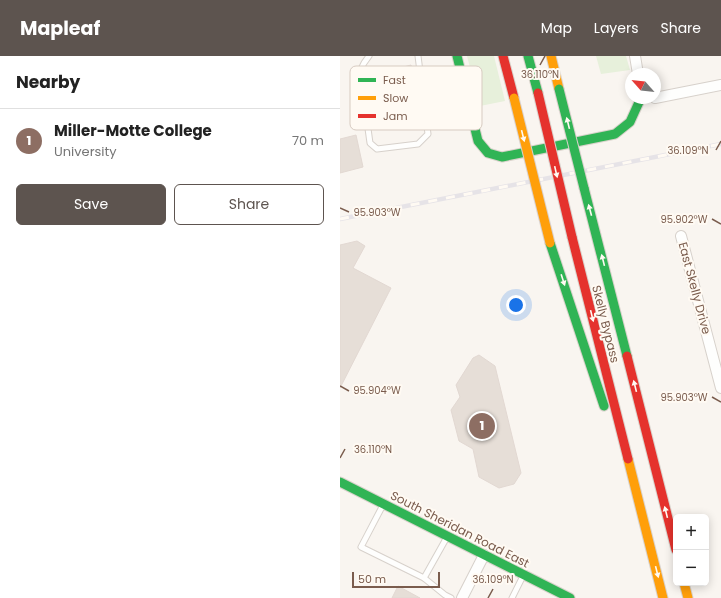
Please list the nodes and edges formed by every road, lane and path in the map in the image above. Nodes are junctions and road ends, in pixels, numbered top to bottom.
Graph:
1 (369, 56) edge
2 (418, 56) edge
3 (457, 56) edge
4 (503, 56) edge
5 (528, 56) edge
6 (551, 56) edge
7 (558, 56) edge
8 (635, 56) edge
9 (362, 66) edge
10 (419, 66) edge
11 (459, 66) edge
12 (637, 68) edge
13 (721, 85) edge
14 (559, 89) junction
15 (661, 97) edge
16 (638, 104) edge
17 (368, 130) edge
18 (427, 130) edge
19 (475, 130) edge
20 (682, 236) dead end
21 (721, 388) edge
22 (340, 482) edge
23 (383, 504) junction
24 (448, 536) junction
25 (673, 538) edge
26 (650, 547) junction
27 (484, 555) junction
28 (523, 575) junction
29 (424, 578) junction
30 (685, 586) edge
31 (451, 598) edge
32 (462, 598) edge
33 (512, 598) edge
34 (570, 598) edge
35 (663, 598) edge
36 (688, 598) edge

1 - 9 lane
2 - 10 lane
3 - 11 main road
4 -> 26 main road, bridge
5 -> 26 main road, Skelly Bypass, bridge
6 - 14 main road, Skelly Bypass
7 - 14 main road
8 - 12 street
13 - 15 street
25 -> 14 main road, Skelly Bypass, bridge
16 - 19 main road
17 - 18 lane
20 - 21 street, East Skelly Drive
22 - 23 main road, South Sheridan Road East
23 - 24 main road, South Sheridan Road East
23 - 29 lane
24 - 27 main road, South Sheridan Road East
24 - 29 lane
26 -> 35 main road, Skelly Bypass
27 - 28 main road, South Sheridan Road East
27 - 32 street
28 - 33 lane
28 - 34 main road, South Sheridan Road East
29 - 31 lane
30 - 36 main road

